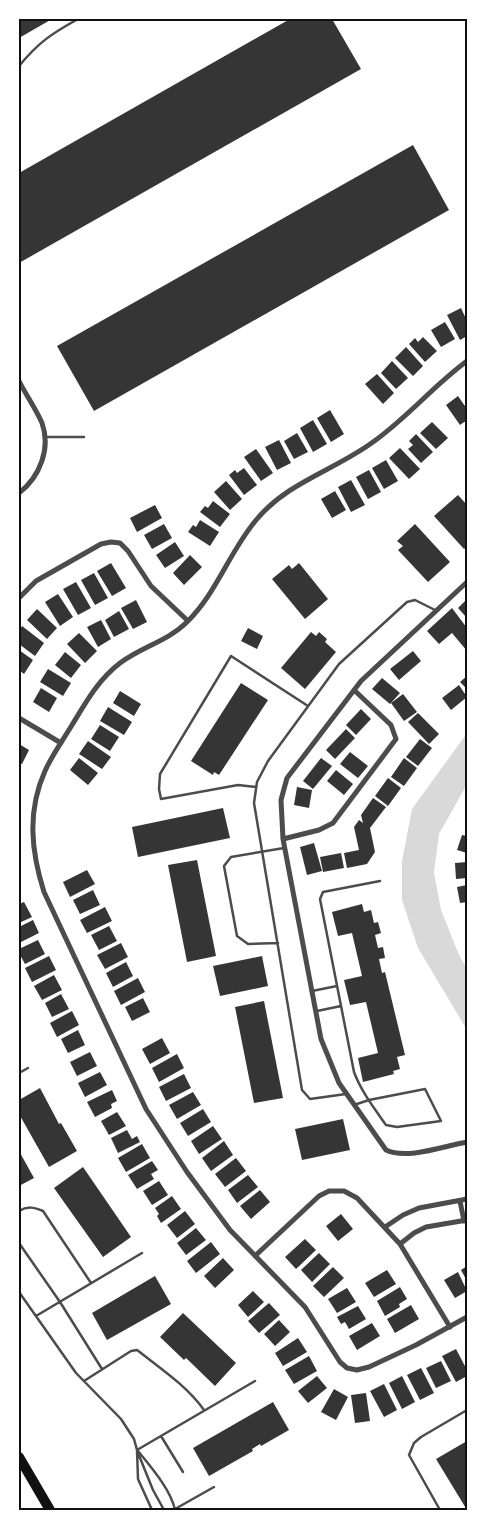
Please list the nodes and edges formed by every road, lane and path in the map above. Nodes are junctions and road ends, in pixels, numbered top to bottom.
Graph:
1 (78, 19) edge
2 (19, 66) edge
3 (467, 361) edge
4 (19, 381) edge
5 (44, 437) junction
6 (84, 437) dead end
7 (19, 493) edge
8 (467, 582) edge
9 (19, 598) edge
10 (437, 610) junction
11 (188, 621) junction
12 (354, 690) junction
13 (308, 706) junction
14 (19, 718) edge
15 (61, 743) junction
16 (256, 787) junction
17 (284, 839) junction
18 (285, 847) junction
19 (263, 851) junction
20 (380, 881) dead end
21 (278, 943) junction
22 (337, 986) junction
23 (312, 992) junction
24 (341, 1006) junction
25 (315, 1011) junction
26 (28, 1068) dead end
27 (19, 1073) edge
28 (347, 1094) junction
29 (369, 1100) junction
30 (354, 1105) junction
31 (467, 1142) edge
32 (467, 1199) edge
33 (460, 1201) junction
34 (19, 1211) edge
35 (465, 1221) edge
36 (385, 1227) junction
37 (19, 1243) edge
38 (400, 1244) junction
39 (142, 1253) dead end
40 (255, 1256) junction
41 (91, 1283) junction
42 (19, 1292) edge
43 (60, 1302) junction
44 (36, 1317) junction
45 (467, 1317) edge
46 (450, 1327) junction
47 (102, 1369) junction
48 (255, 1380) dead end
49 (84, 1381) junction
50 (204, 1410) junction
51 (467, 1410) edge
52 (161, 1436) junction
53 (136, 1450) junction
54 (19, 1457) edge
55 (183, 1472) dead end
56 (214, 1487) dead end
57 (50, 1510) edge
58 (152, 1510) edge
59 (164, 1510) edge
60 (175, 1510) edge
61 (440, 1510) edge

1 - 2 lane
3 - 11 street
4 - 5 street
5 - 6 lane
5 - 7 street
8 - 10 street
9 - 11 street
10 - 12 street
10 - 13 lane
11 - 15 street
12 - 17 street
12 - 17 street
13 - 16 lane
13 - 16 lane
14 - 15 street
15 - 40 street
16 - 19 lane
17 - 18 street
18 - 19 lane
18 - 23 street
19 - 21 lane
19 - 21 lane
20 - 22 lane
21 - 28 lane
22 - 23 lane
22 - 24 lane
23 - 25 street
24 - 25 lane
24 - 29 lane
25 - 28 street
26 - 27 lane
28 - 30 street
29 - 29 lane
29 - 30 lane
30 - 31 street
32 - 33 street
33 - 35 street
33 - 36 street
34 - 41 lane
35 - 38 street
36 - 38 street
36 - 40 street
37 - 43 lane
38 - 46 street
39 - 41 lane
40 - 46 street
41 - 43 lane
42 - 44 lane
43 - 44 lane
43 - 47 lane
44 - 49 lane
45 - 46 street
47 - 49 lane
47 - 50 lane
48 - 50 lane
49 - 53 lane
50 - 52 lane
51 - 61 lane
52 - 53 lane
52 - 55 lane
53 - 58 lane
53 - 59 lane
53 - 60 lane
54 - 57 highway
56 - 60 lane

